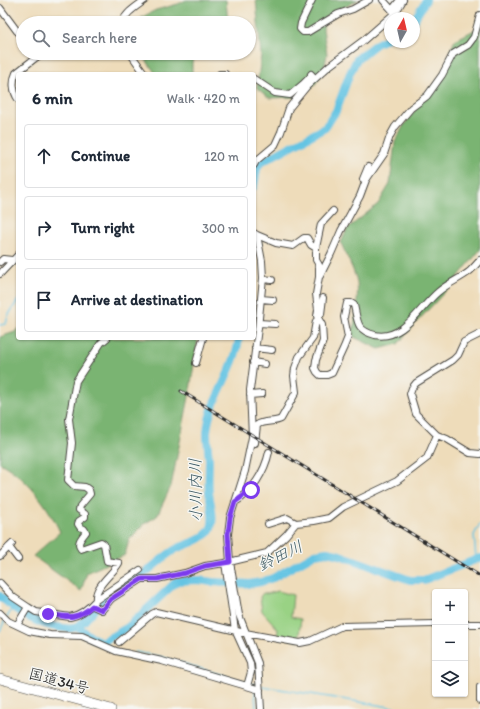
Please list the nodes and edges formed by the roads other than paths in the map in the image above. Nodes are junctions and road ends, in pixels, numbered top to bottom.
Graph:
1 (144, 0) edge
2 (312, 0) edge
3 (370, 0) edge
4 (383, 0) edge
5 (402, 1) edge
6 (0, 8) edge
7 (480, 15) edge
8 (126, 16) edge
9 (16, 30) edge
10 (33, 60) edge
11 (135, 60) edge
12 (17, 72) edge
13 (144, 72) edge
14 (16, 73) edge
15 (311, 74) dead end
16 (256, 80) edge
17 (305, 85) junction
18 (16, 96) edge
19 (256, 161) edge
20 (368, 168) dead end
21 (364, 187) junction
22 (333, 211) dead end
23 (256, 234) edge
24 (256, 238) edge
25 (316, 248) junction
26 (16, 257) edge
27 (12, 260) junction
28 (480, 260) edge
29 (0, 262) edge
30 (0, 274) edge
31 (319, 277) junction
32 (263, 279) junction
33 (272, 280) dead end
34 (323, 298) dead end
35 (261, 299) junction
36 (273, 300) dead end
37 (319, 321) junction
38 (259, 322) junction
39 (275, 324) dead end
40 (480, 334) edge
41 (105, 340) edge
42 (202, 340) edge
43 (256, 348) junction
44 (272, 350) dead end
45 (253, 362) junction
46 (196, 363) dead end
47 (265, 364) dead end
48 (262, 394) dead end
49 (250, 395) junction
50 (437, 436) junction
51 (250, 448) junction
52 (269, 452) dead end
53 (480, 454) edge
54 (235, 502) junction
55 (296, 523) junction
56 (268, 524) dead end
57 (0, 556) edge
58 (18, 559) dead end
59 (229, 564) junction
60 (142, 579) junction
61 (0, 583) edge
62 (232, 594) junction
63 (96, 600) junction
64 (92, 606) junction
65 (27, 608) junction
66 (4, 617) edge
67 (17, 624) junction
68 (432, 624) edge
69 (468, 624) edge
70 (480, 624) edge
71 (235, 630) junction
72 (245, 633) junction
73 (119, 642) dead end
74 (244, 650) junction
75 (256, 660) junction
76 (0, 679) edge
77 (254, 686) junction
78 (480, 687) edge
79 (480, 701) edge
80 (111, 709) edge
81 (261, 709) edge

1 - 8 street
2 - 3 street
4 - 5 street
5 - 17 street
6 - 9 street
7 - 21 street
10 - 12 street
11 - 13 street
14 - 18 street
15 - 17 street
16 - 17 street
17 - 19 street
20 - 21 street
21 - 31 street
22 - 25 street
23 - 25 street
24 - 32 street
25 - 31 street
26 - 27 street
27 - 29 street
27 - 30 street
28 - 37 street
31 - 37 street
32 - 33 street
32 - 35 street
34 - 37 street
35 - 36 street
35 - 38 street
37 - 51 street
38 - 39 street
38 - 43 street
40 - 50 street
41 - 63 street
42 - 46 street
43 - 44 street
43 - 45 street
45 - 47 street
45 - 49 street
48 - 49 street
49 - 51 street
50 - 53 street
50 - 55 street
51 - 54 street
52 - 54 street
54 - 59 street
55 - 56 street
55 - 59 street
57 - 58 street
59 - 60 street
59 - 62 street
59 - 62 street
60 - 63 street
60 - 64 street
61 - 65 street
62 - 71 street
62 - 72 street
63 - 64 street
64 - 65 street
65 - 67 street
66 - 67 street
67 - 77 street
68 - 72 street
69 - 70 street
71 - 72 street
71 - 73 street
71 - 74 street
72 - 75 street
74 - 75 street
74 - 77 street
75 - 77 street
76 - 80 highway, 国道34号
77 - 81 street
78 - 79 street

